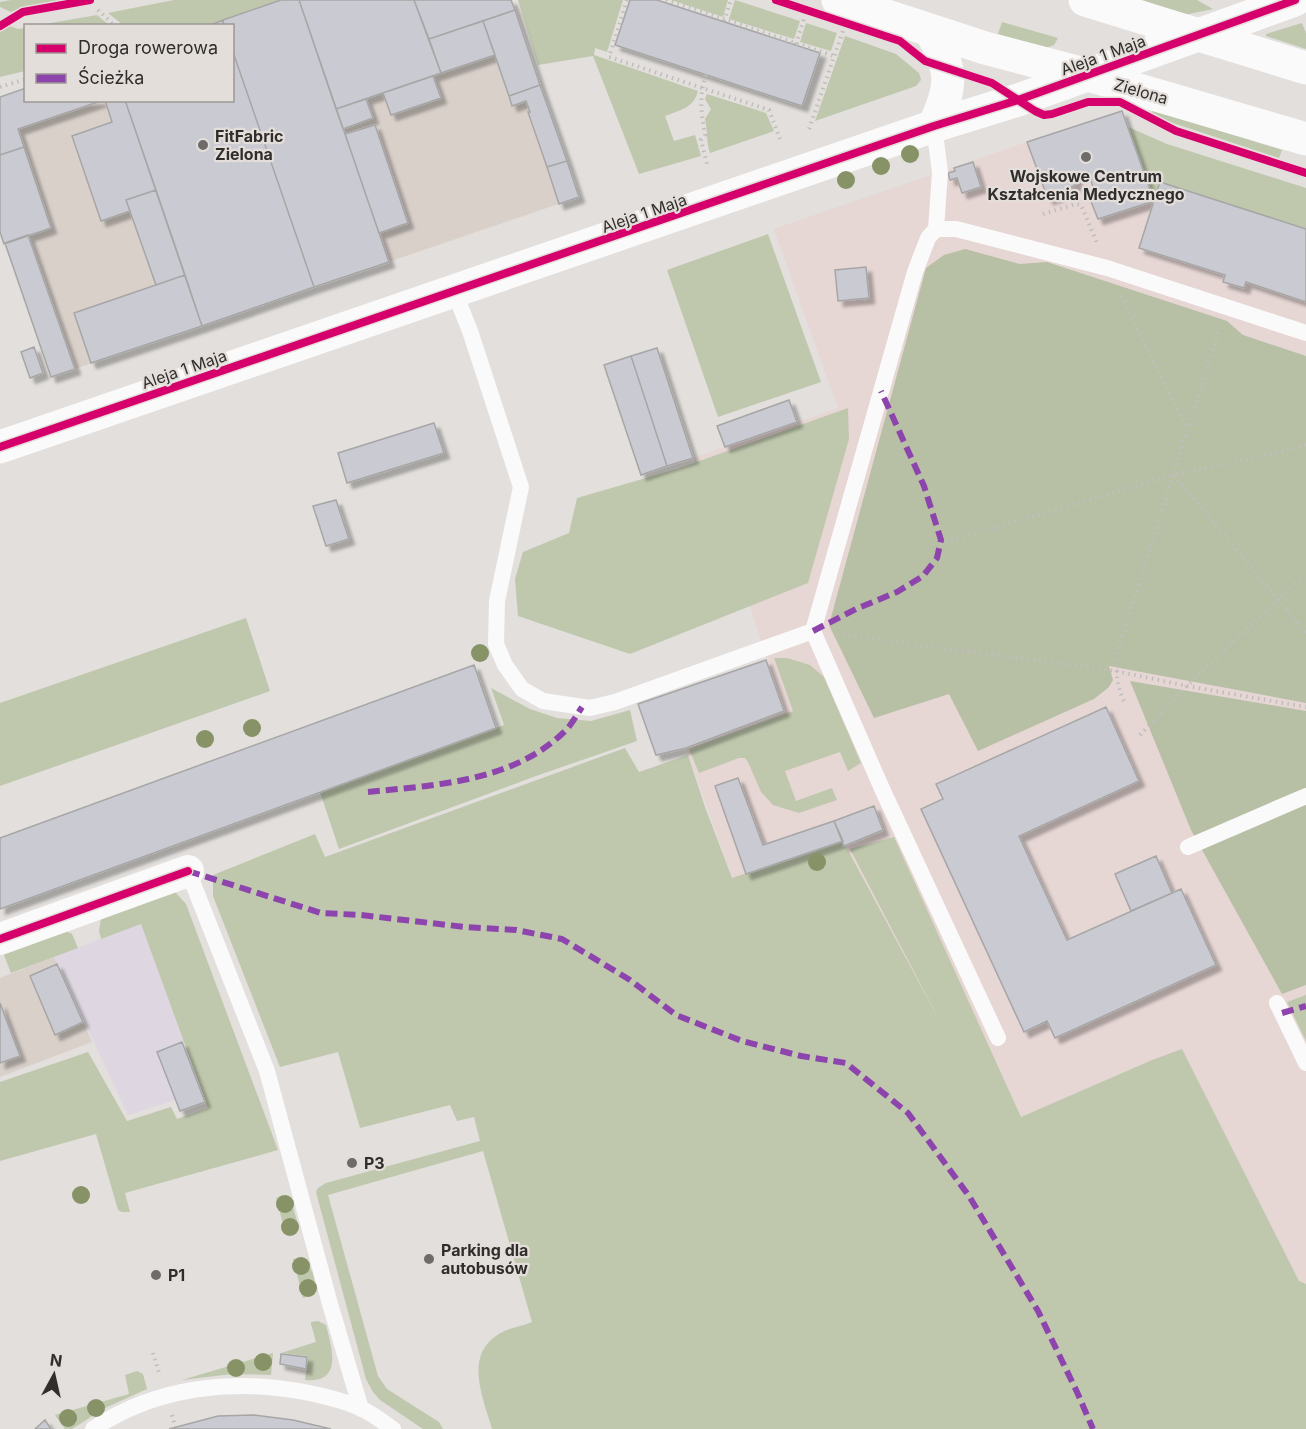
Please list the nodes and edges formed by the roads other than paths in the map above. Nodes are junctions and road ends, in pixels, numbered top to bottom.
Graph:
1 (1085, 0) edge
2 (1295, 0) edge
3 (841, 16) edge
4 (930, 30) junction
5 (1197, 35) junction
6 (1306, 68) edge
7 (1088, 75) junction
8 (934, 126) junction
9 (1306, 139) edge
10 (936, 229) junction
11 (454, 291) junction
12 (1306, 333) edge
13 (0, 447) edge
14 (813, 631) junction
15 (1306, 796) edge
16 (1188, 847) dead end
17 (188, 871) joint
18 (0, 939) edge
19 (1277, 1003) dead end
20 (998, 1038) dead end
21 (1306, 1063) edge
22 (362, 1409) junction
23 (93, 1429) edge
24 (393, 1429) edge

1 - 5 street
2 - 5 street, Aleja 1 Maja
3 - 4 street, Zielona
4 - 7 street, Zielona
4 - 8 street
5 - 6 street
5 - 7 street, Aleja 1 Maja
7 - 8 street, Aleja 1 Maja
7 - 9 street, Zielona
8 - 10 lane
8 - 11 street, Aleja 1 Maja
10 - 12 lane
10 - 14 lane
11 - 13 street, Aleja 1 Maja
11 - 14 lane
14 - 20 lane
15 - 16 lane
17 - 18 street
17 - 22 lane
19 - 21 lane
22 - 23 lane
22 - 24 lane

